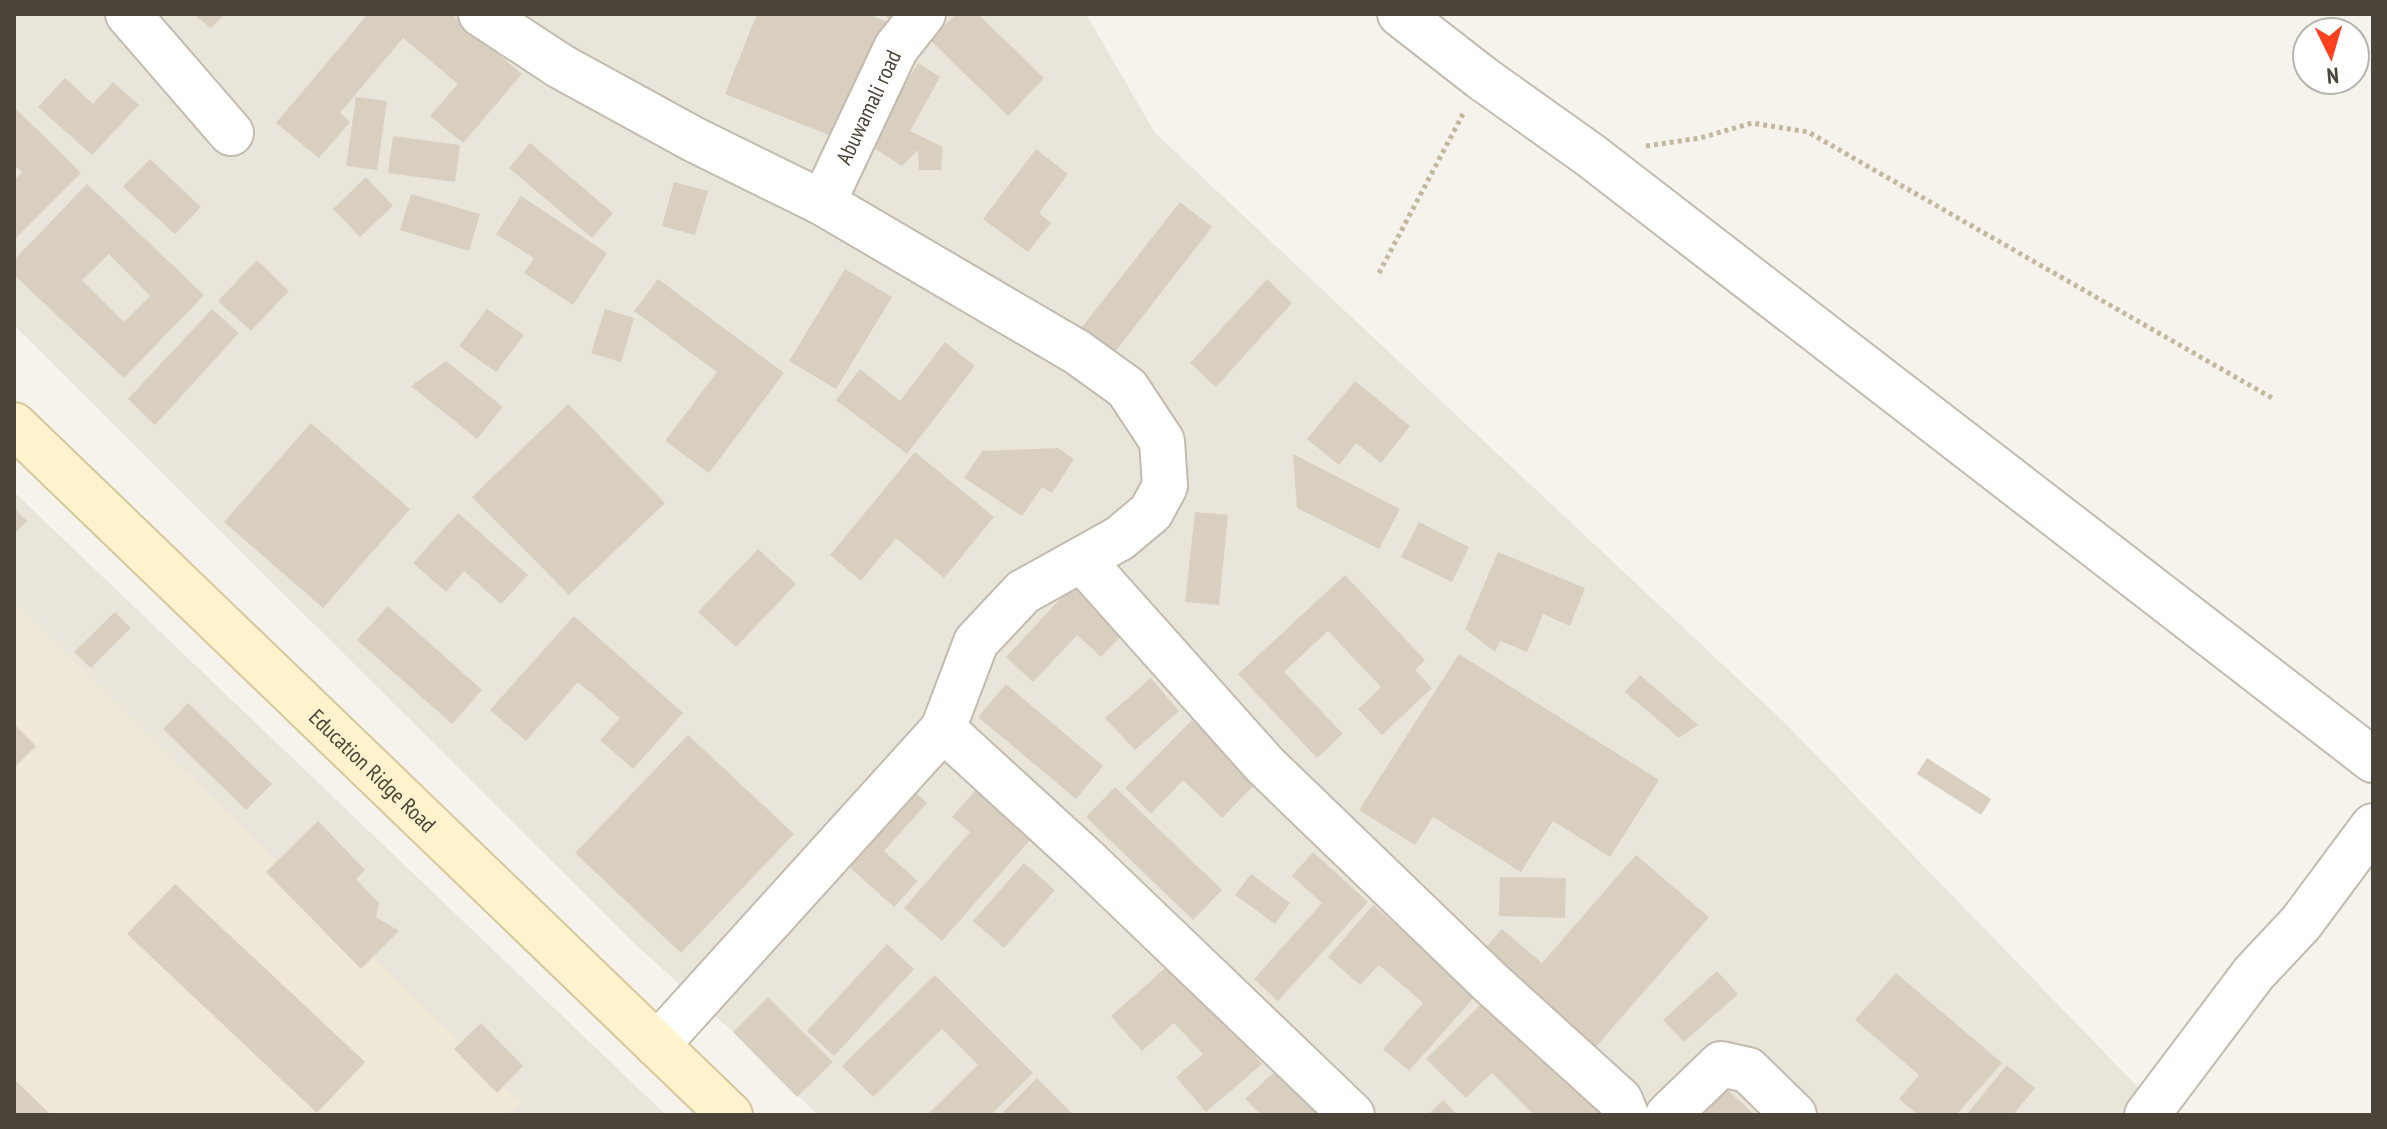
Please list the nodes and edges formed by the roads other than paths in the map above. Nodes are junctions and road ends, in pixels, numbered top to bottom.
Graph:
1 (128, 14) edge
2 (481, 14) edge
3 (923, 14) edge
4 (1400, 14) edge
5 (231, 133) dead end
6 (823, 203) junction
7 (14, 425) edge
8 (1082, 560) junction
9 (943, 729) junction
10 (2373, 760) edge
11 (2373, 826) edge
12 (657, 1045) junction
13 (730, 1115) edge
14 (1352, 1115) edge
15 (1626, 1115) edge
16 (1668, 1115) edge
17 (1794, 1115) edge
18 (2147, 1115) edge

1 - 5 street
2 - 6 street
3 - 6 street, Abuwamali road
4 - 10 street
6 - 8 street
7 - 12 main road, Education Ridge Road
8 - 9 street
8 - 15 street
9 - 12 street
9 - 14 street
11 - 18 street
12 - 13 main road, Education Ridge Road
16 - 17 street

